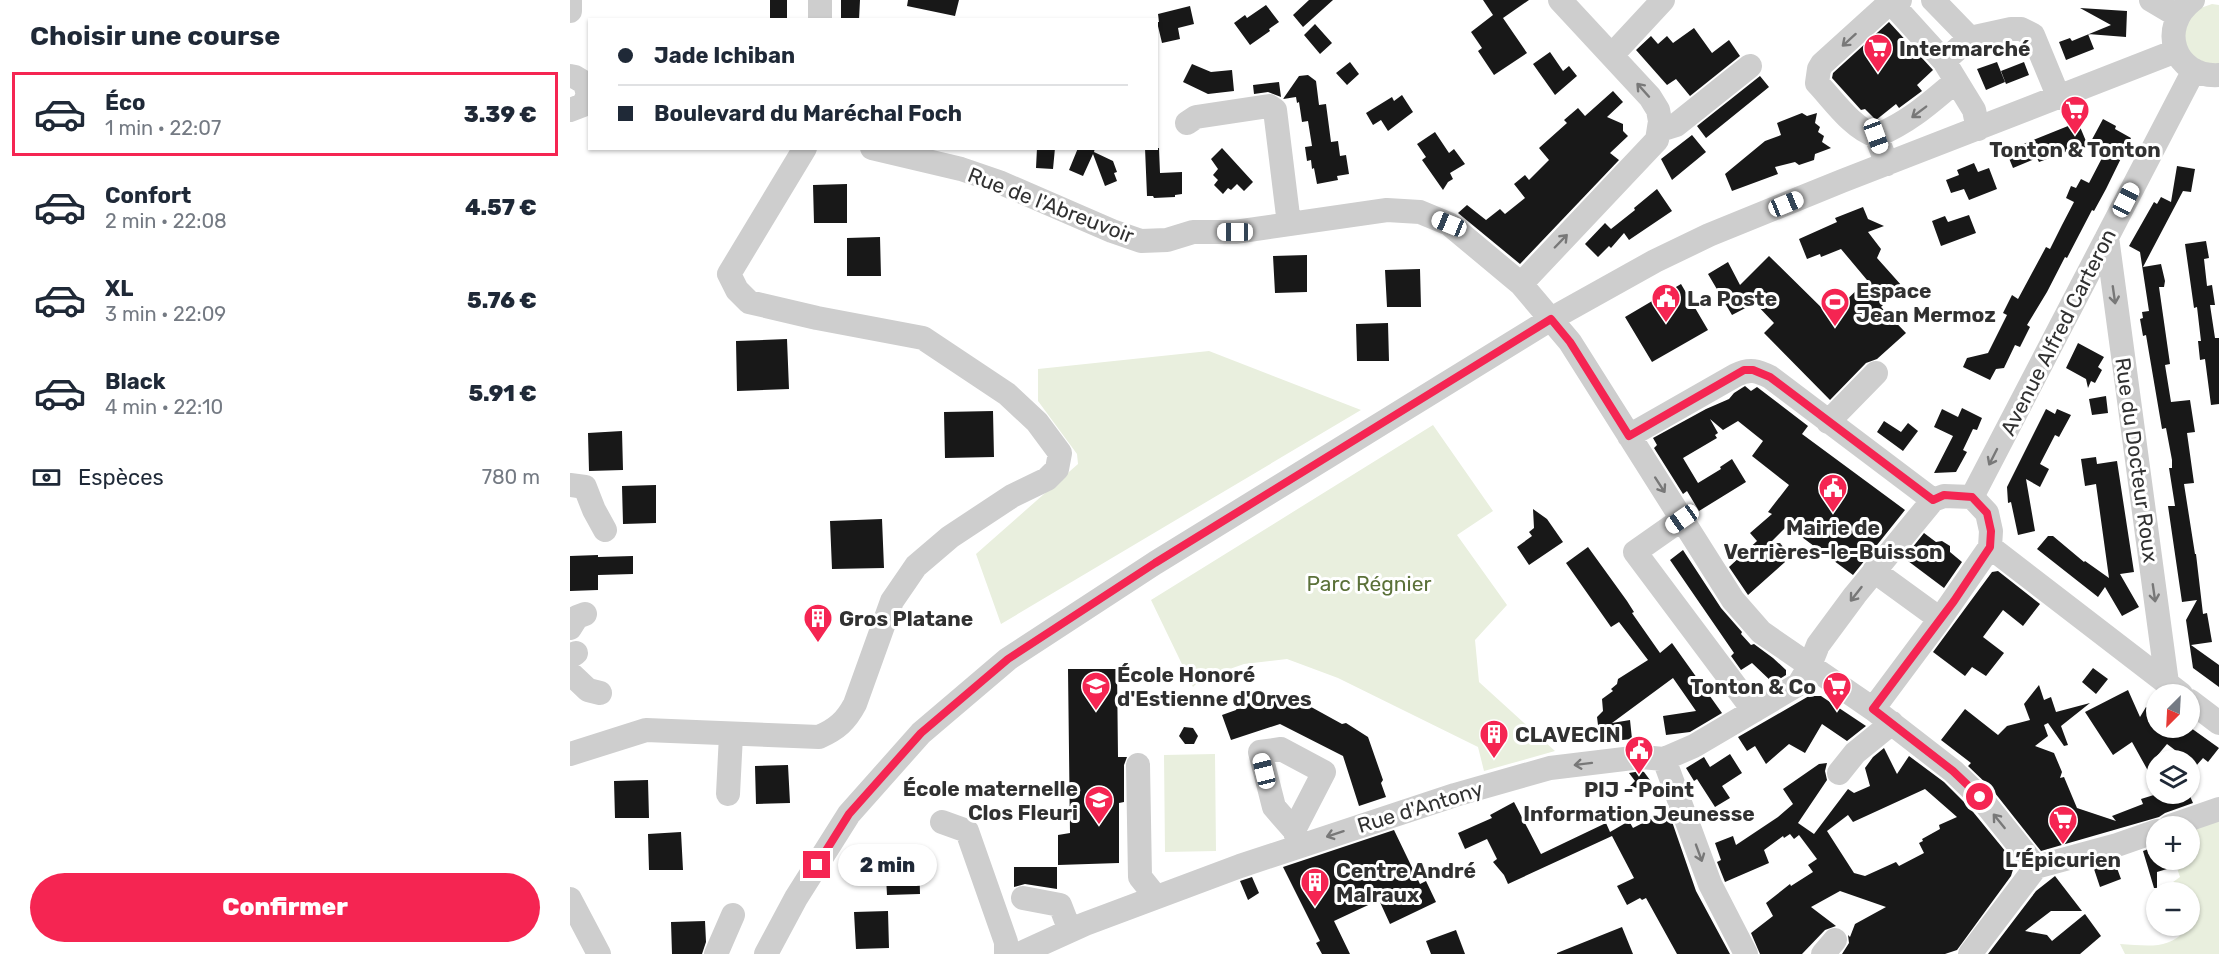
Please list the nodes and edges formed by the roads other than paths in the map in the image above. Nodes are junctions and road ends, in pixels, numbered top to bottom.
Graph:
1 (820, 0) edge
2 (1560, 0) edge
3 (1663, 0) edge
4 (1933, 0) edge
5 (2151, 0) edge
6 (570, 3) edge
7 (1897, 3) edge
8 (2185, 8) edge
9 (570, 11) edge
10 (820, 18) edge
11 (1970, 38) junction
12 (2176, 51) junction
13 (1612, 55) junction
14 (1750, 66) dead end
15 (2194, 70) junction
16 (1950, 71) junction
17 (570, 76) edge
18 (2218, 78) edge
19 (2059, 98) junction
20 (577, 109) edge
21 (1187, 123) dead end
22 (1978, 129) junction
23 (1660, 130) junction
24 (1876, 136) junction
25 (804, 150) edge
26 (880, 150) edge
27 (1887, 164) junction
28 (1289, 224) junction
29 (2107, 237) junction
30 (1521, 284) junction
31 (1551, 319) junction
32 (1876, 373) dead end
33 (1828, 422) junction
34 (1629, 436) junction
35 (570, 485) edge
36 (1972, 497) junction
37 (1933, 500) junction
38 (1682, 519) junction
39 (605, 530) dead end
40 (1990, 547) junction
41 (1874, 571) junction
42 (1940, 619) junction
43 (572, 661) edge
44 (1810, 665) junction
45 (2168, 684) edge
46 (2173, 684) edge
47 (600, 693) dead end
48 (1873, 709) junction
49 (2200, 709) edge
50 (1754, 711) junction
51 (1892, 723) junction
52 (2219, 723) edge
53 (731, 735) junction
54 (570, 754) edge
55 (1664, 759) junction
56 (1138, 765) dead end
57 (1839, 773) dead end
58 (728, 794) dead end
59 (2219, 809) edge
60 (2199, 816) edge
61 (942, 822) dead end
62 (2146, 835) edge
63 (2036, 867) junction
64 (1156, 897) junction
65 (1023, 898) dead end
66 (570, 899) edge
67 (733, 915) dead end
68 (1073, 929) junction
69 (599, 954) edge
70 (716, 954) edge
71 (766, 954) edge
72 (1006, 954) edge
73 (1019, 954) edge
74 (1746, 954) edge
75 (1970, 954) edge

1 - 10 street
2 - 13 street
3 - 13 street
4 - 11 street
5 - 8 street
6 - 9 street
7 - 16 street
7 -> 24 street
8 - 12 street
11 - 16 street
11 - 19 street
12 - 15 street
12 - 19 street
23 -> 13 street
14 - 23 street
15 - 18 street
15 - 29 street, Avenue Alfred Carteron
16 - 22 street
16 -> 24 street
17 - 20 street
19 - 22 street
21 - 28 street
22 - 27 street
30 -> 23 street
24 - 27 street
25 - 53 street
26 - 28 street, Rue de l'Abreuvoir
27 - 31 street
28 - 30 street, Rue de l'Abreuvoir
29 -> 36 street, Avenue Alfred Carteron
29 -> 46 street, Rue du Docteur Roux
30 - 31 street, Rue de l'Abreuvoir
31 - 34 street, Rue de l'Abreuvoir
31 - 71 street
32 - 33 street
33 - 34 street
33 - 37 street
34 -> 38 street, Rue de l'Abreuvoir
35 - 39 street
36 - 37 street
36 - 40 street
37 - 41 street, Rue d'Antony
38 - 44 street, Rue de l'Abreuvoir
38 - 50 street
40 - 42 street
40 - 45 street
41 - 42 street
41 -> 44 street, Rue d'Antony
42 - 48 street
43 - 47 street
44 - 48 street, Rue de l'Abreuvoir
44 - 50 street, Rue d'Antony
48 - 51 street, Rue de l'Abreuvoir
49 - 52 street
50 - 55 street, Rue d'Antony
51 - 57 street
63 -> 51 street, Rue de l'Abreuvoir
53 - 54 street
53 - 58 street
55 -> 64 street, Rue d'Antony
55 -> 74 street
56 - 64 street
59 - 60 street
61 - 72 street
62 - 63 street
63 - 75 street
64 - 68 street, Rue d'Antony
65 - 68 street
66 - 69 street
67 - 70 street
68 - 73 street, Rue d'Antony

